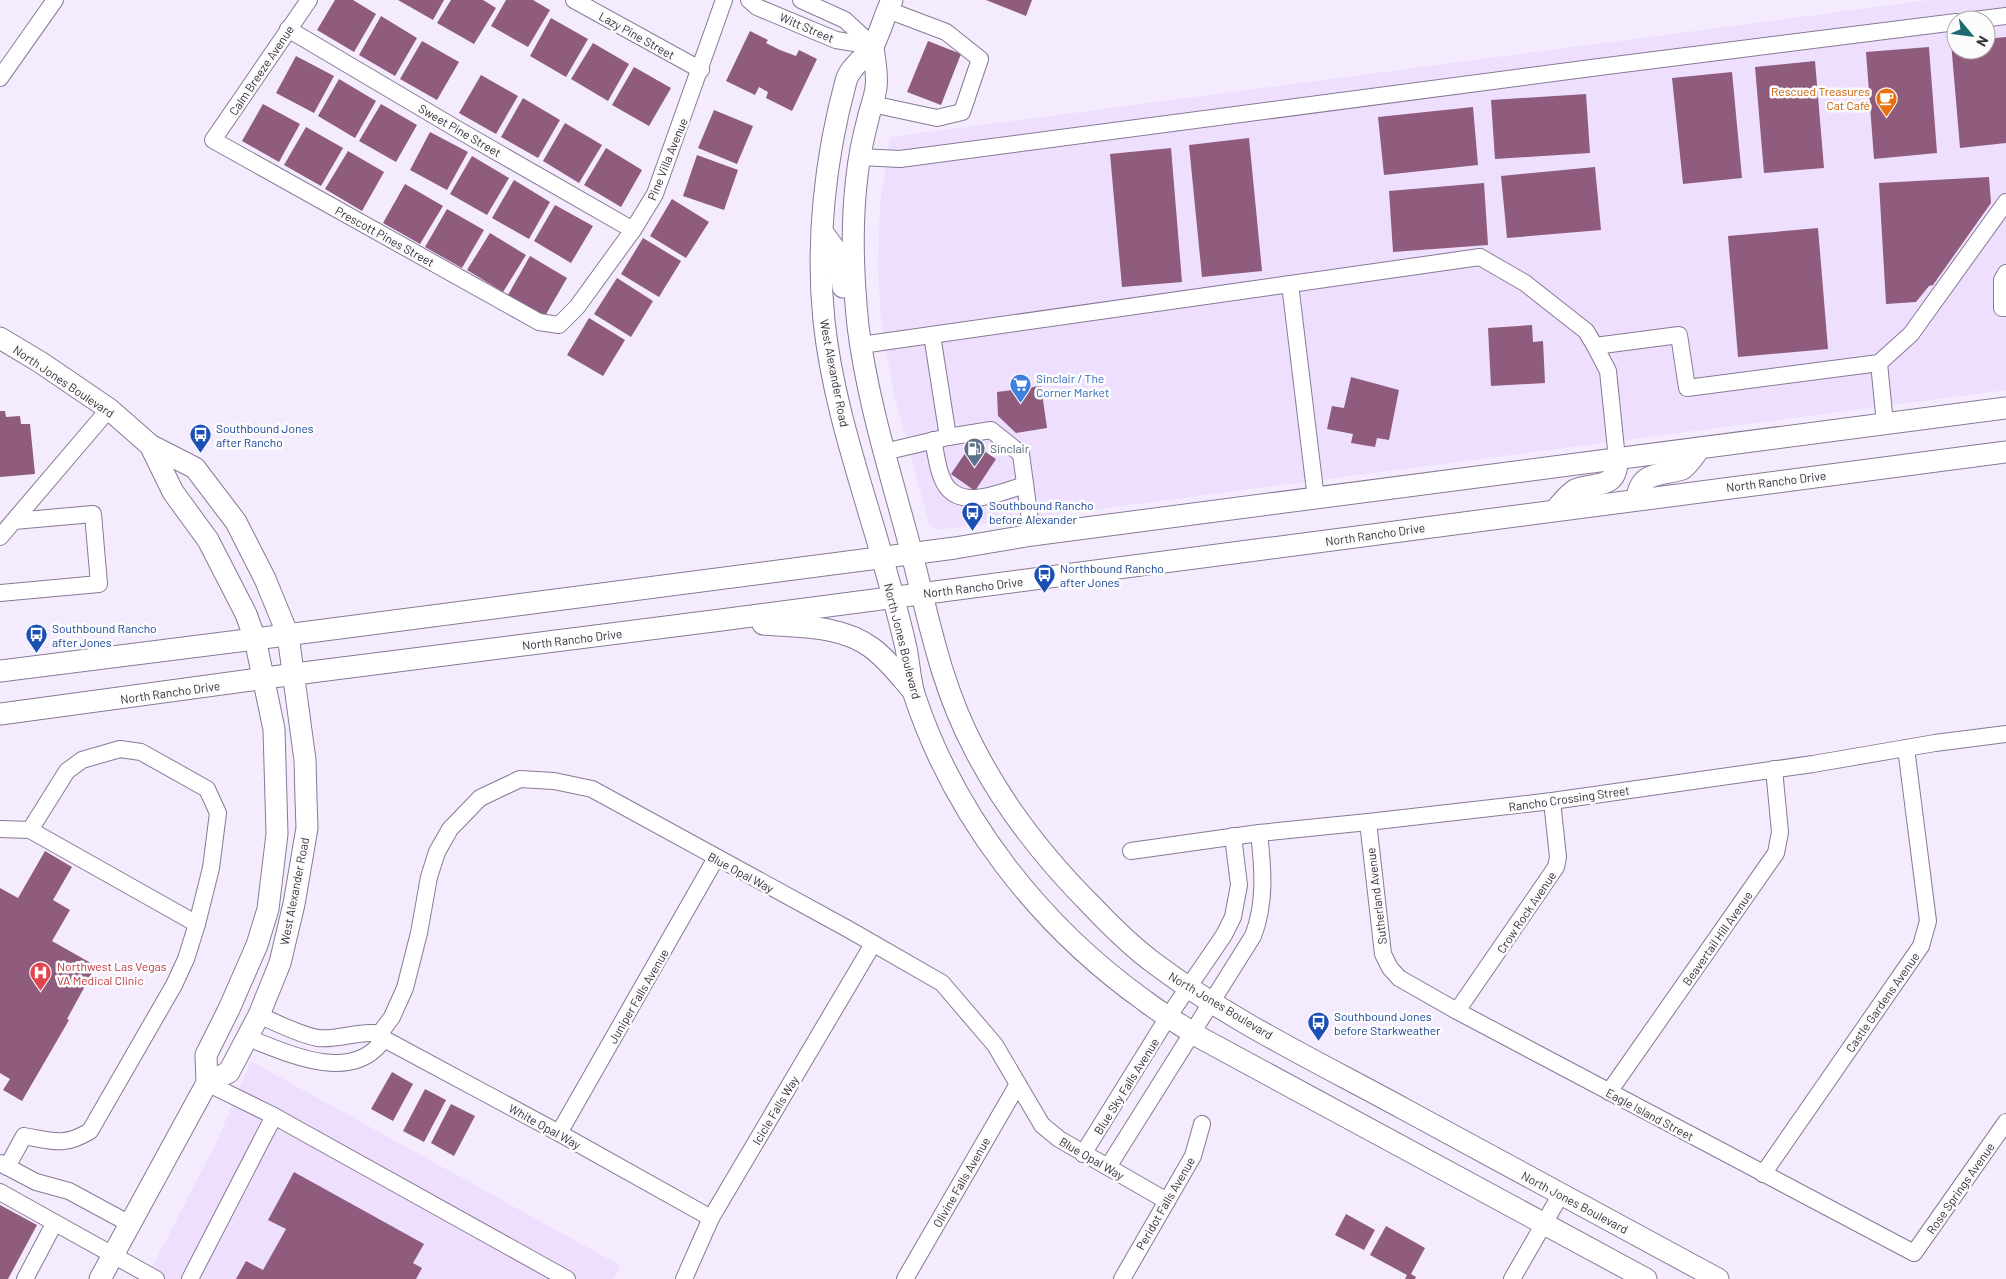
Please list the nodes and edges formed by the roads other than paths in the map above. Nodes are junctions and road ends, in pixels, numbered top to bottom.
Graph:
1 (54, 0) edge
2 (309, 0) edge
3 (574, 0) edge
4 (724, 0) edge
5 (749, 0) edge
6 (801, 0) edge
7 (890, 5) edge
8 (777, 7) edge
9 (1946, 23) edge
10 (288, 29) junction
11 (873, 46) junction
12 (701, 70) junction
13 (0, 78) edge
14 (872, 104) junction
15 (213, 140) joint
16 (860, 157) junction
17 (2006, 202) edge
18 (633, 230) junction
19 (823, 233) junction
20 (2006, 273) edge
21 (1290, 284) junction
22 (2006, 308) edge
23 (559, 325) joint
24 (932, 335) junction
25 (0, 338) edge
26 (861, 345) junction
27 (1596, 346) junction
28 (1879, 363) junction
29 (2006, 408) edge
30 (109, 410) junction
31 (1886, 424) junction
32 (941, 439) junction
33 (150, 445) junction
34 (1700, 448) junction
35 (884, 452) junction
36 (2006, 452) edge
37 (1617, 459) junction
38 (1025, 484) junction
39 (1316, 499) junction
40 (1637, 499) junction
41 (1555, 510) junction
42 (14, 521) junction
43 (1032, 535) junction
44 (0, 536) edge
45 (912, 553) junction
46 (882, 556) junction
47 (0, 593) edge
48 (922, 593) junction
49 (892, 597) junction
50 (721, 620) junction
51 (288, 635) junction
52 (255, 640) junction
53 (0, 671) edge
54 (295, 674) junction
55 (264, 679) junction
56 (913, 691) junction
57 (0, 714) edge
58 (2006, 734) edge
59 (1906, 748) junction
60 (1774, 769) junction
61 (1552, 801) junction
62 (1368, 822) junction
63 (0, 829) edge
64 (30, 830) junction
65 (1259, 833) junction
66 (1233, 836) junction
67 (1131, 850) dead end
68 (716, 858) junction
69 (1262, 876) junction
70 (1238, 879) junction
71 (197, 924) junction
72 (873, 944) junction
73 (1390, 968) joint
74 (1188, 988) junction
75 (1212, 1003) junction
76 (1457, 1012) junction
77 (259, 1015) junction
78 (1168, 1017) junction
79 (1192, 1032) junction
80 (378, 1036) junction
81 (346, 1037) junction
82 (248, 1038) junction
83 (353, 1060) junction
84 (207, 1083) junction
85 (1018, 1084) junction
86 (1610, 1092) junction
87 (1113, 1107) junction
88 (274, 1116) junction
89 (1136, 1122) junction
90 (2006, 1122) edge
91 (1202, 1124) dead end
92 (559, 1133) junction
93 (1083, 1154) junction
94 (3, 1165) edge
95 (1108, 1167) junction
96 (1762, 1174) junction
97 (0, 1192) edge
98 (1561, 1194) junction
99 (1167, 1201) junction
100 (711, 1218) junction
101 (1544, 1223) junction
102 (54, 1224) junction
103 (130, 1224) junction
104 (1914, 1253) joint
105 (113, 1256) junction
106 (25, 1279) edge
107 (100, 1279) edge
108 (156, 1279) edge
109 (190, 1279) edge
110 (567, 1279) edge
111 (684, 1279) edge
112 (905, 1279) edge
113 (1122, 1279) edge
114 (1512, 1279) edge
115 (1646, 1279) edge
116 (1718, 1279) edge

1 - 13 street
2 - 10 street, Calm Breeze Avenue
3 - 12 street, Lazy Pine Street
4 - 12 street, Pine Villa Avenue
5 - 8 street, Witt Street
6 - 11 street, Witt Street
7 - 11 main road, West Alexander Road
7 - 14 street
8 - 11 street, Witt Street
9 - 16 street
10 - 15 street, Calm Breeze Avenue
10 - 18 street, Sweet Pine Street
11 - 14 main road, West Alexander Road
11 - 19 main road, West Alexander Road
12 - 18 street, Pine Villa Avenue
14 - 16 main road, West Alexander Road
15 - 23 street, Prescott Pines Street
16 - 26 main road, West Alexander Road
17 - 28 street
18 - 23 street, Pine Villa Avenue
19 - 26 main road
19 - 46 main road, West Alexander Road
20 - 22 street
21 - 24 street
21 - 27 street
21 - 39 street
24 - 26 street
24 - 32 street
25 - 30 main road, North Jones Boulevard
26 - 35 main road, West Alexander Road
27 - 28 street
27 - 37 street
28 - 31 street
29 - 31 main road
30 - 33 main road, North Jones Boulevard
30 - 42 street
31 - 34 main road
32 - 35 street
32 - 38 street
32 - 38 street
33 - 51 main road, North Jones Boulevard
33 - 52 main road, North Jones Boulevard
34 - 37 main road
34 - 40 main road
35 - 45 main road, West Alexander Road
36 - 40 main road, North Rancho Drive
37 - 39 main road
37 - 41 main road
38 - 43 street
39 - 43 main road
40 - 41 main road, North Rancho Drive
41 - 48 main road, North Rancho Drive
42 - 44 street
42 - 47 street
43 - 45 main road
45 - 46 main road
45 - 48 main road, North Jones Boulevard
46 - 49 main road, North Jones Boulevard
46 - 51 main road
48 - 49 main road, North Rancho Drive
48 - 74 main road, North Jones Boulevard
49 - 50 main road, North Rancho Drive
49 - 56 main road, North Jones Boulevard
50 - 54 main road, North Rancho Drive
50 - 56 main road
51 - 52 main road
51 - 54 main road, North Jones Boulevard
52 - 53 main road
52 - 55 main road, North Jones Boulevard
54 - 55 main road, North Rancho Drive
54 - 77 main road, West Alexander Road
55 - 57 main road, North Rancho Drive
55 - 84 main road, West Alexander Road
56 - 78 main road, North Jones Boulevard
58 - 59 street, Rancho Crossing Street
59 - 60 street, Rancho Crossing Street
59 - 96 street, Castle Gardens Avenue
60 - 61 street, Rancho Crossing Street
60 - 86 street, Beavertail Hill Avenue
61 - 62 street, Rancho Crossing Street
61 - 76 street, Crow Rock Avenue
62 - 65 street, Rancho Crossing Street
62 - 73 street, Sutherland Avenue
63 - 64 street
64 - 71 street
64 - 71 street
65 - 66 street, Rancho Crossing Street
65 - 69 street
66 - 67 street, Rancho Crossing Street
66 - 70 street, Blue Sky Falls Avenue
68 - 72 street, Blue Opal Way
68 - 80 street, Blue Opal Way
68 - 92 street, Juniper Falls Avenue
69 - 70 street
69 - 75 street
70 - 74 street, Blue Sky Falls Avenue
71 - 94 street
72 - 85 street, Blue Opal Way
72 - 100 street, Icicle Falls Way
73 - 76 street, Eagle Island Street
74 - 75 main road, North Jones Boulevard
74 - 78 street, Blue Sky Falls Avenue
75 - 79 street
75 - 98 main road, North Jones Boulevard
76 - 86 street, Eagle Island Street
77 - 81 street
77 - 82 main road, West Alexander Road
78 - 79 main road, North Jones Boulevard
78 - 87 street, Blue Sky Falls Avenue
79 - 89 street
79 - 101 main road, North Jones Boulevard
80 - 81 street
80 - 83 street, Blue Opal Way
80 - 92 street, White Opal Way
81 - 83 street
82 - 83 street, Blue Opal Way
82 - 84 main road, West Alexander Road
84 - 88 street
84 - 103 main road
85 - 93 street, Blue Opal Way
85 - 112 street, Olivine Falls Avenue
86 - 96 street, Eagle Island Street
87 - 89 street
87 - 93 street, Blue Sky Falls Avenue
88 - 109 street
88 - 110 street
89 - 95 street
90 - 104 street, Rose Springs Avenue
91 - 99 street, Peridot Falls Avenue
92 - 100 street, White Opal Way
93 - 95 street, Blue Opal Way
94 - 103 street
95 - 99 street, Blue Opal Way
96 - 104 street, Eagle Island Street
97 - 102 street
98 - 101 street
98 - 116 main road, North Jones Boulevard
99 - 113 street, Peridot Falls Avenue
100 - 111 street, Icicle Falls Way
101 - 114 street
101 - 115 main road, North Jones Boulevard
102 - 105 street
102 - 106 street
103 - 105 main road
105 - 107 main road
105 - 108 street

